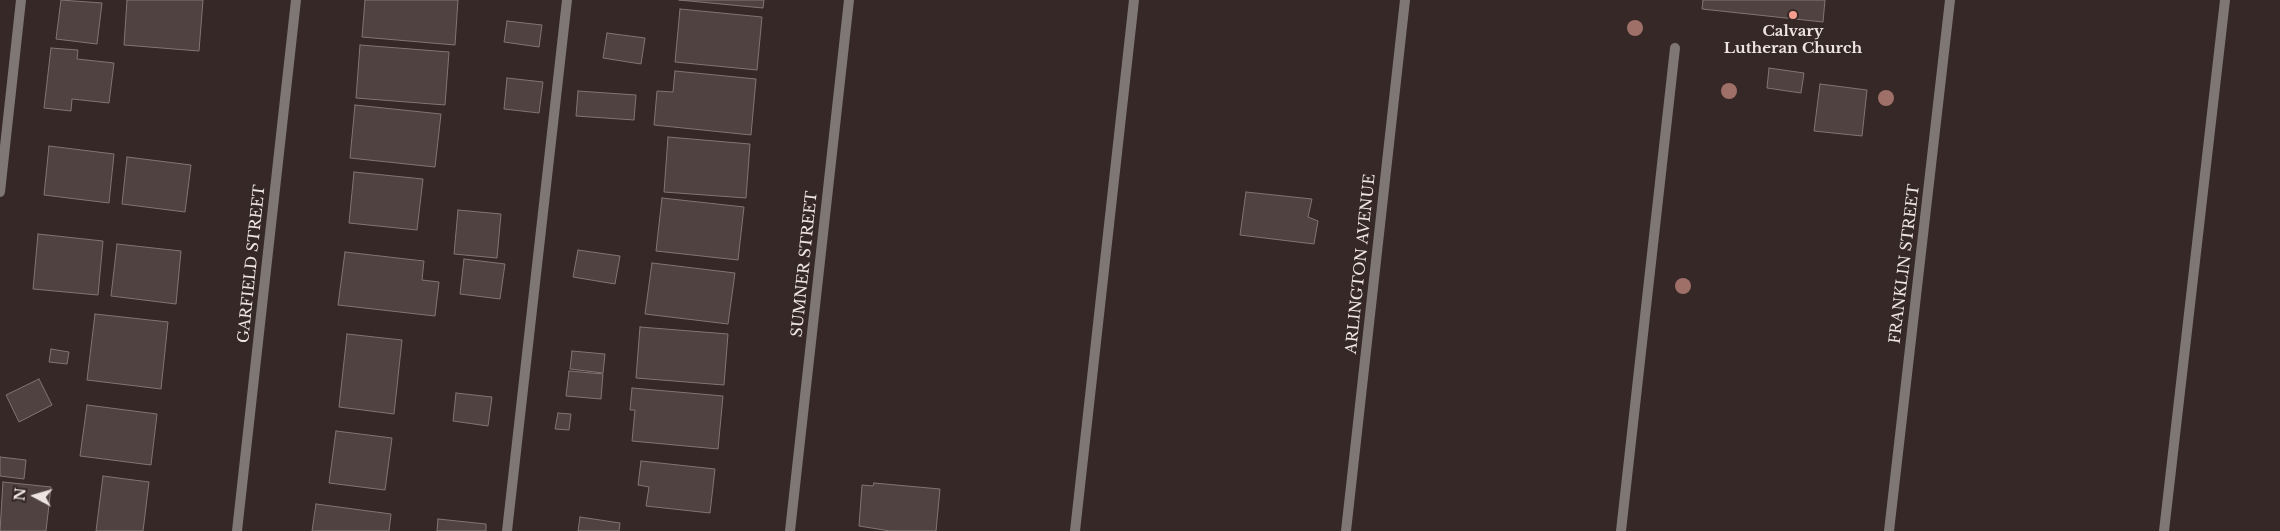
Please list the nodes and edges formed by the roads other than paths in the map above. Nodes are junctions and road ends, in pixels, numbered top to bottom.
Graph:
1 (21, 0) edge
2 (296, 0) edge
3 (567, 0) edge
4 (849, 0) edge
5 (1134, 0) edge
6 (1405, 0) edge
7 (1950, 0) edge
8 (2225, 0) edge
9 (1675, 48) dead end
10 (0, 192) edge
11 (237, 531) edge
12 (507, 531) edge
13 (790, 531) edge
14 (1075, 531) edge
15 (1346, 531) edge
16 (1621, 531) edge
17 (1889, 531) edge
18 (2164, 531) edge

1 - 10 street
2 - 11 street, GARFIELD STREET
3 - 12 street
4 - 13 street, SUMNER STREET
5 - 14 street
6 - 15 street, ARLINGTON AVENUE
7 - 17 street, FRANKLIN STREET
8 - 18 street
9 - 16 street

